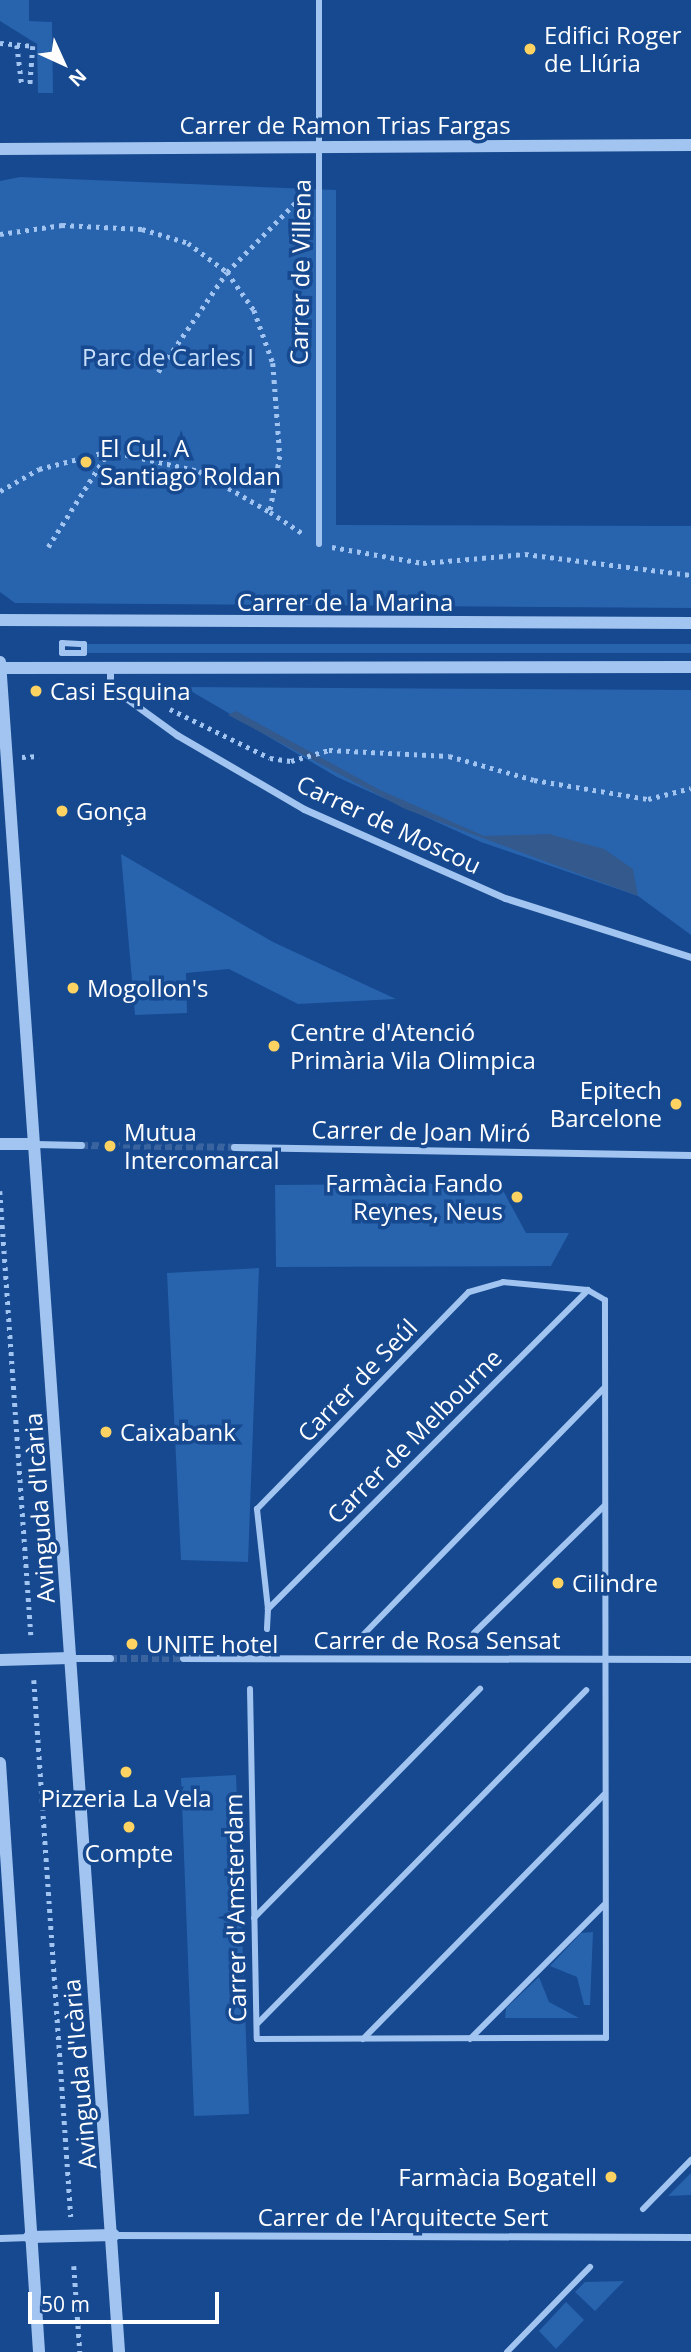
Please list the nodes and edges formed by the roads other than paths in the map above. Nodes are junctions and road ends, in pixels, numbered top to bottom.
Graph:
1 (319, 0) edge
2 (320, 145) junction
3 (691, 145) edge
4 (0, 149) edge
5 (319, 544) dead end
6 (0, 620) edge
7 (691, 623) edge
8 (1, 666) edge
9 (691, 667) edge
10 (110, 668) junction
11 (691, 957) edge
12 (34, 1143) junction
13 (0, 1144) edge
14 (81, 1144) tunnel mouth
15 (234, 1147) tunnel mouth
16 (691, 1155) edge
17 (588, 1290) junction
18 (605, 1387) junction
19 (604, 1506) junction
20 (268, 1609) junction
21 (267, 1629) dead end
22 (474, 1633) dead end
23 (363, 1635) dead end
24 (70, 1658) junction
25 (110, 1658) tunnel mouth
26 (183, 1658) tunnel mouth
27 (603, 1659) junction
28 (0, 1660) edge
29 (691, 1660) edge
30 (250, 1689) dead end
31 (480, 1689) dead end
32 (586, 1690) dead end
33 (0, 1763) edge
34 (605, 1794) junction
35 (604, 1905) junction
36 (254, 1918) junction
37 (257, 2024) junction
38 (363, 2039) junction
39 (470, 2039) junction
40 (691, 2160) edge
41 (643, 2209) dead end
42 (114, 2235) junction
43 (29, 2236) junction
44 (691, 2237) edge
45 (0, 2238) edge
46 (590, 2267) dead end
47 (39, 2352) edge
48 (119, 2352) edge
49 (507, 2352) edge

1 - 2 street, Carrer de Villena
2 - 3 street, Carrer de Ramon Trias Fargas
2 - 4 street, Carrer de Ramon Trias Fargas
2 - 5 street, Carrer de Villena
6 - 7 street, Carrer de la Marina
8 - 10 street
8 - 12 street, Avinguda d'Icària
9 - 10 street
10 - 11 street, Carrer de Moscou
12 - 13 street
12 - 14 street
12 - 24 street, Avinguda d'Icària
15 - 16 street, Carrer de Joan Miró
17 - 18 street
17 - 20 street, Carrer de Melbourne
17 - 20 street, Carrer de Seúl
18 - 19 street
18 - 23 street
19 - 22 street
19 - 27 street
20 - 21 street
24 - 25 street
24 - 28 street
24 - 42 street, Avinguda d'Icària
26 - 27 street, Carrer de Rosa Sensat
27 - 29 street, Carrer de Rosa Sensat
27 - 34 street
30 - 36 street, Carrer d'Amsterdam
31 - 36 street
32 - 37 street
33 - 43 street
34 - 35 street
34 - 38 street
35 - 39 street
35 - 39 street, Carrer d'Amsterdam
36 - 37 street, Carrer d'Amsterdam
37 - 38 street, Carrer d'Amsterdam
38 - 39 street, Carrer d'Amsterdam
40 - 41 street
42 - 43 street
42 - 44 street, Carrer de l'Arquitecte Sert
42 - 48 street, Avinguda d'Icària
43 - 45 street
43 - 47 street
46 - 49 street

